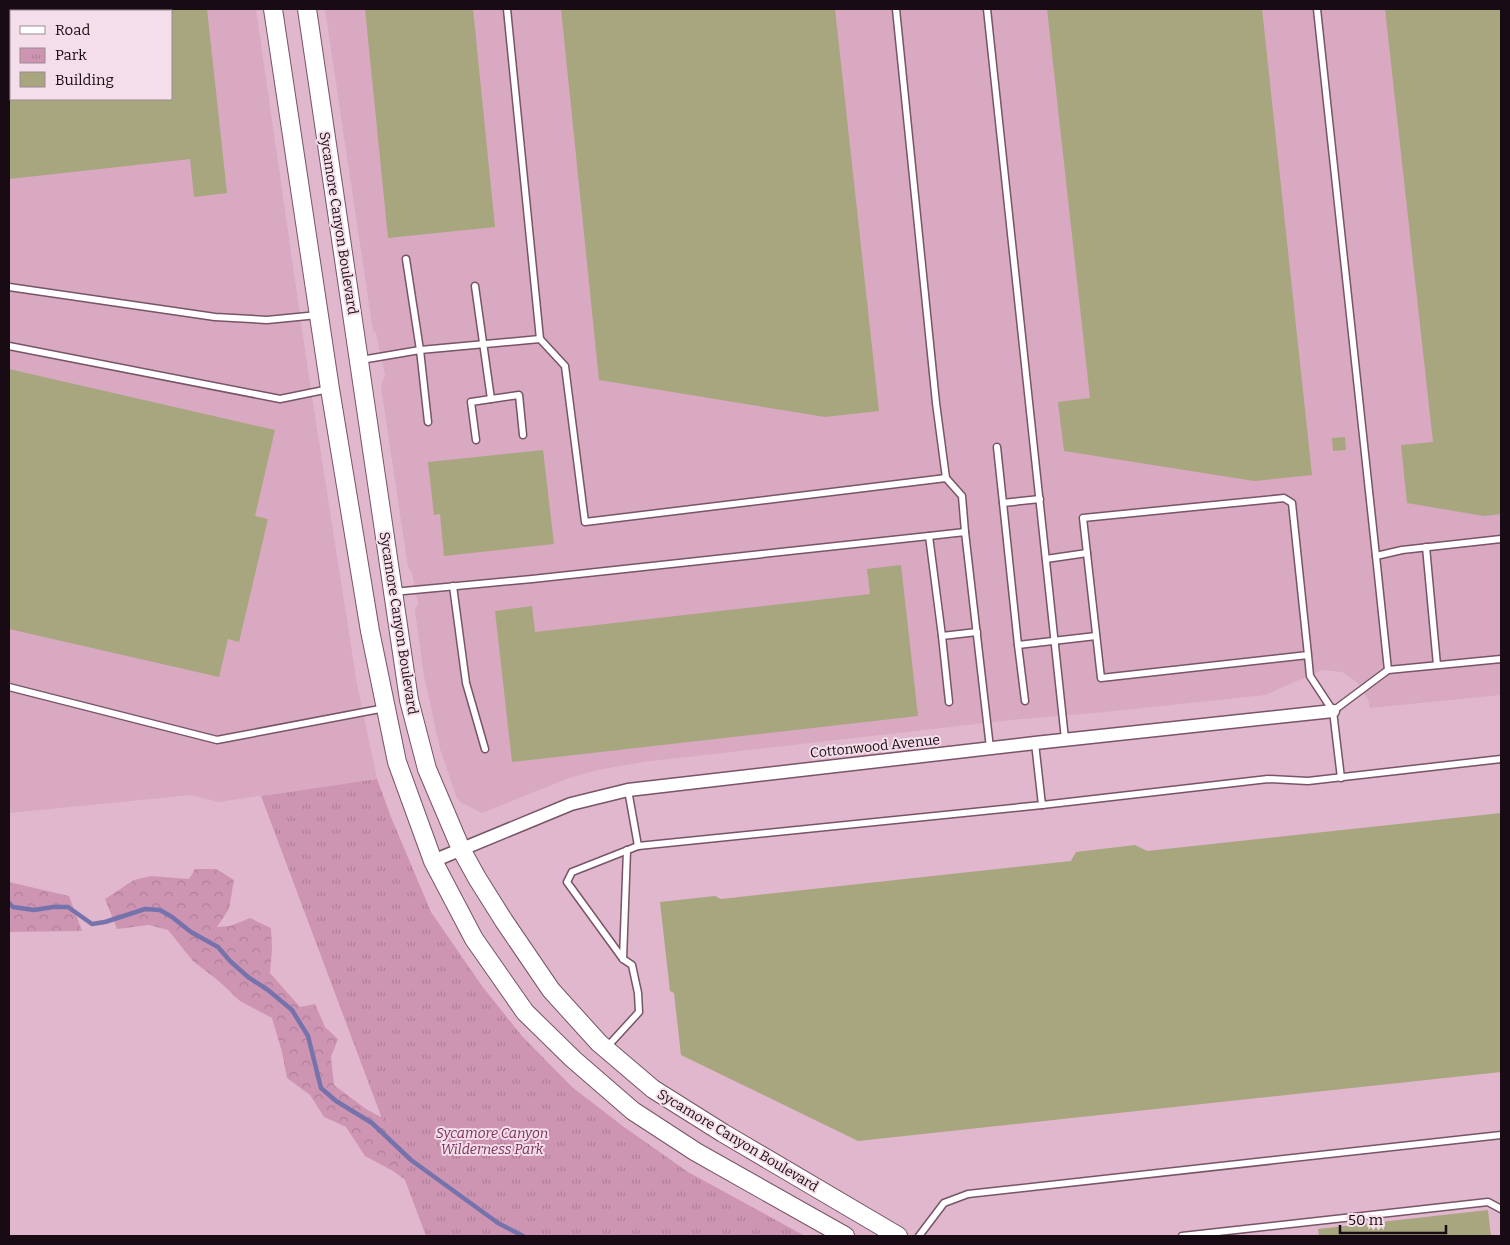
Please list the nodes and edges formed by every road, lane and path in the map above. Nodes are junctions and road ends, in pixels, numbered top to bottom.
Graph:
1 (273, 9) edge
2 (307, 9) edge
3 (507, 9) edge
4 (896, 9) edge
5 (987, 9) edge
6 (1317, 9) edge
7 (406, 259) dead end
8 (475, 286) dead end
9 (9, 287) edge
10 (319, 315) junction
11 (540, 339) junction
12 (483, 344) junction
13 (9, 346) edge
14 (420, 350) junction
15 (360, 360) junction
16 (330, 389) junction
17 (490, 399) junction
18 (428, 422) dead end
19 (523, 435) dead end
20 (476, 440) dead end
21 (997, 447) dead end
22 (946, 478) junction
23 (1040, 499) junction
24 (1003, 503) junction
25 (965, 532) junction
26 (929, 536) junction
27 (1501, 539) edge
28 (1426, 547) junction
29 (1087, 553) junction
30 (1376, 556) junction
31 (1046, 559) junction
32 (453, 586) junction
33 (392, 592) junction
34 (977, 632) junction
35 (942, 636) junction
36 (1096, 636) junction
37 (1055, 641) junction
38 (1018, 645) junction
39 (1308, 655) junction
40 (1501, 659) edge
41 (1437, 665) junction
42 (1388, 670) junction
43 (9, 687) edge
44 (1024, 701) dead end
45 (949, 702) dead end
46 (384, 708) junction
47 (1333, 711) junction
48 (1065, 739) junction
49 (1035, 742) junction
50 (990, 748) junction
51 (485, 749) dead end
52 (1501, 759) edge
53 (1341, 778) junction
54 (628, 790) junction
55 (1042, 805) junction
56 (638, 846) junction
57 (461, 849) junction
58 (627, 850) junction
59 (432, 861) junction
60 (623, 959) junction
61 (606, 1049) junction
62 (1501, 1135) edge
63 (1501, 1208) edge
64 (846, 1236) edge
65 (898, 1236) edge
66 (919, 1236) edge
67 (1182, 1236) edge

1 - 10 main road, Sycamore Canyon Boulevard
2 - 15 main road, Sycamore Canyon Boulevard
3 - 11 lane
4 - 22 lane
5 - 23 lane
6 - 30 lane
7 - 14 lane
8 - 12 lane
9 - 10 lane
10 - 16 main road, Sycamore Canyon Boulevard
11 - 12 lane
11 - 22 lane
12 - 14 lane
12 - 17 lane
13 - 16 lane
14 - 15 lane
14 - 18 lane
15 - 33 main road, Sycamore Canyon Boulevard
16 - 46 main road, Sycamore Canyon Boulevard
17 - 19 lane
17 - 20 lane
21 - 24 lane
22 - 25 lane
23 - 24 lane
23 - 31 lane
24 - 38 lane
25 - 26 lane
25 - 34 lane
26 - 32 lane
26 - 35 lane
27 - 28 lane
28 - 30 lane
28 - 41 lane
29 - 31 lane
29 - 36 lane
29 - 39 lane
30 - 42 lane
31 - 37 lane
32 - 33 lane
32 - 51 lane
33 - 57 main road, Sycamore Canyon Boulevard
34 - 35 lane
34 - 50 lane
35 - 45 lane
36 - 37 lane
36 - 39 lane
37 - 38 lane
37 - 48 lane
38 - 44 lane
39 - 47 lane
40 - 41 lane
41 - 42 lane
42 - 47 lane
43 - 46 lane
46 - 59 main road, Sycamore Canyon Boulevard
47 - 48 street, Cottonwood Avenue
47 - 53 lane
48 - 49 street, Cottonwood Avenue
49 - 50 street, Cottonwood Avenue
49 - 55 lane
50 - 54 street, Cottonwood Avenue
52 - 53 lane
53 - 55 lane
54 - 56 lane
54 - 57 street, Cottonwood Avenue
55 - 56 lane
56 - 58 lane
57 - 59 street, Cottonwood Avenue
57 - 61 main road, Sycamore Canyon Boulevard
58 - 60 lane
58 - 60 lane
59 - 64 main road, Sycamore Canyon Boulevard
60 - 61 lane
61 - 65 main road, Sycamore Canyon Boulevard
62 - 66 lane
63 - 67 lane

